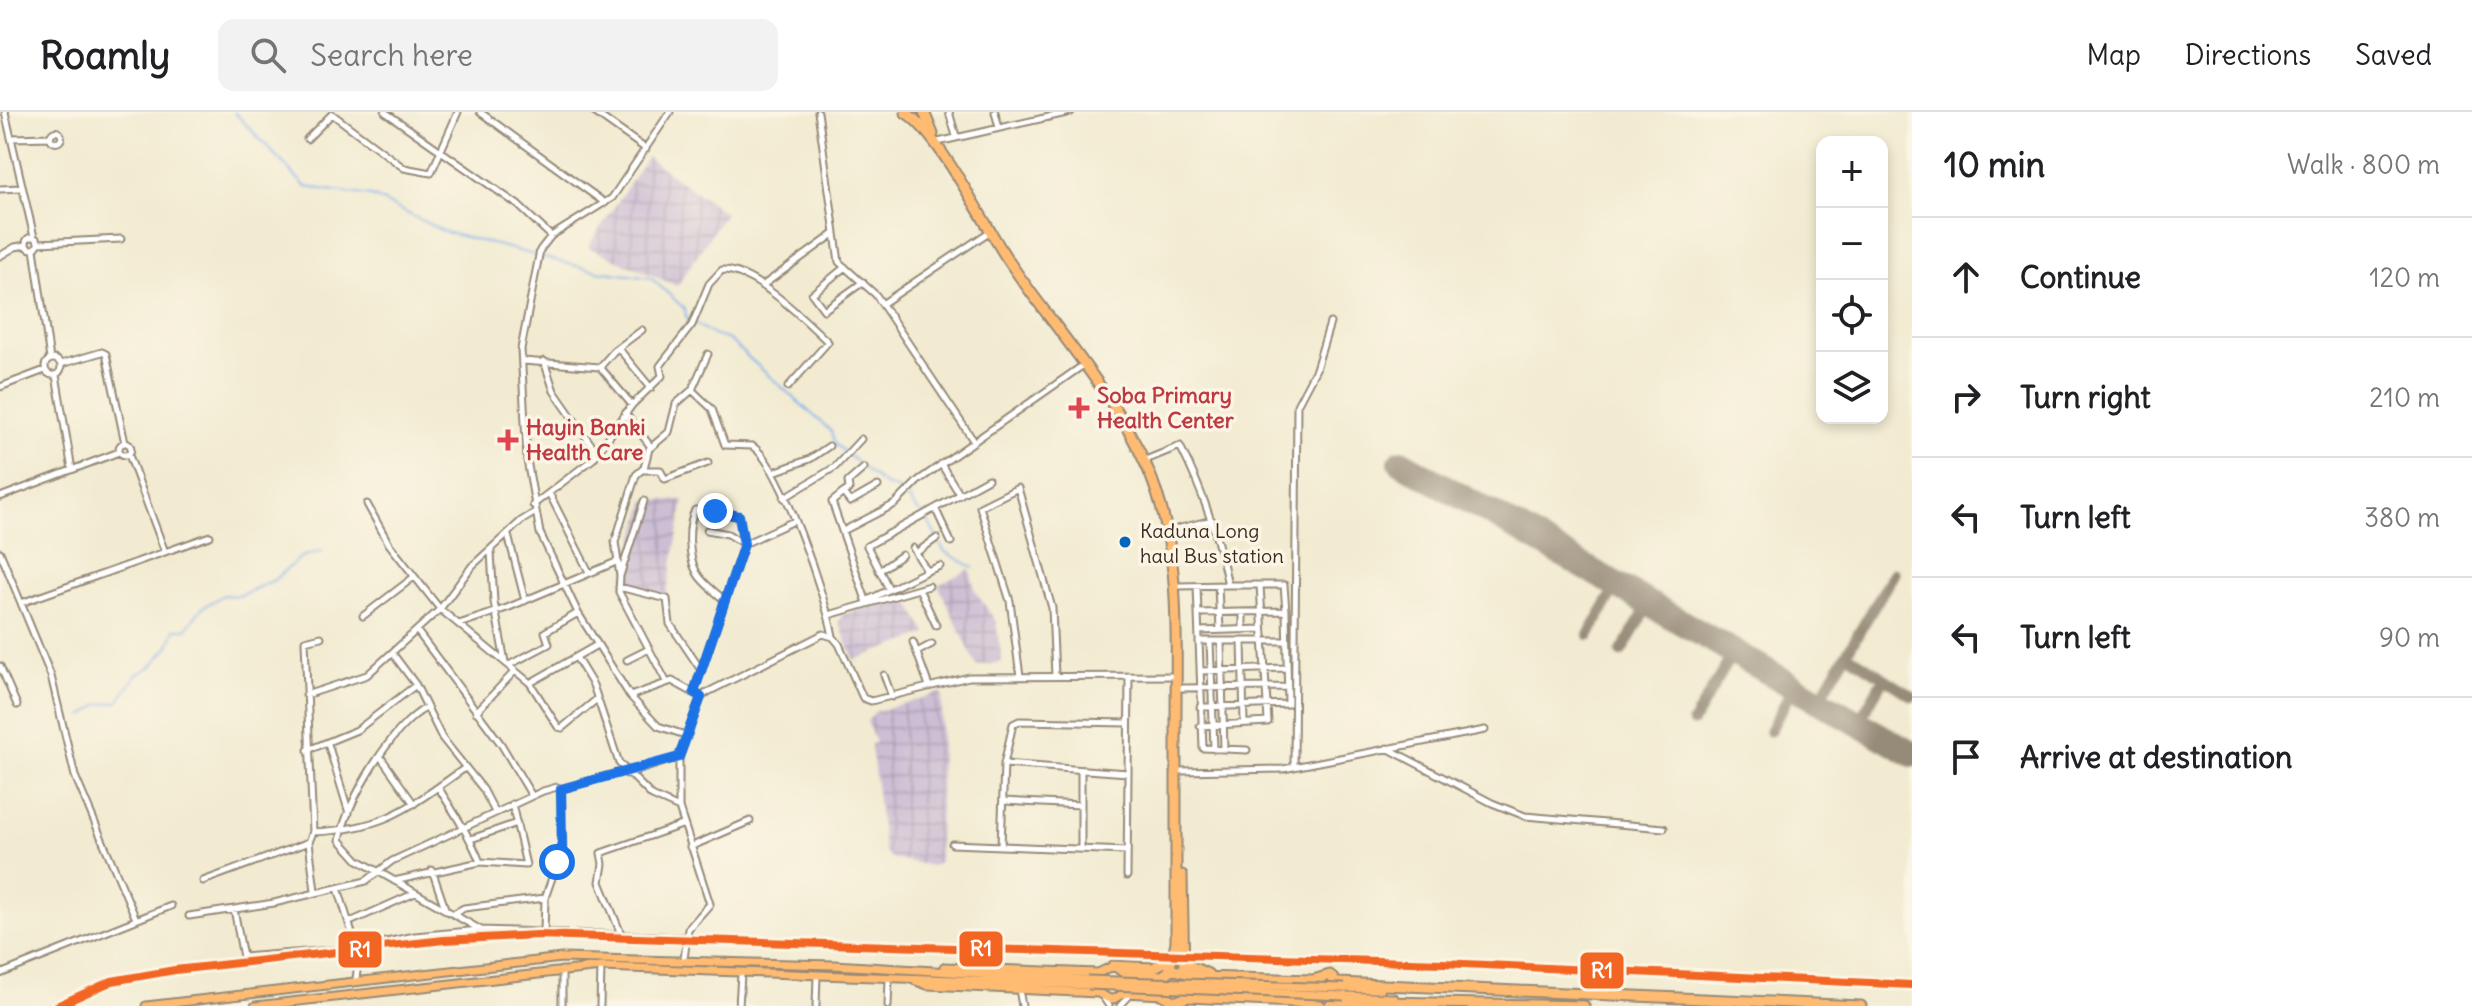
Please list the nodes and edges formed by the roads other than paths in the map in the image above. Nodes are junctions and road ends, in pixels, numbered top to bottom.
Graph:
1 (5, 112) edge
2 (385, 112) edge
3 (458, 112) edge
4 (480, 112) edge
5 (594, 112) edge
6 (670, 112) edge
7 (818, 112) edge
8 (906, 112) edge
9 (924, 112) edge
10 (949, 112) edge
11 (995, 112) edge
12 (1071, 112) edge
13 (1055, 114) edge
14 (999, 128) junction
15 (956, 136) junction
16 (50, 137) dead end
17 (11, 138) junction
18 (307, 139) dead end
19 (938, 142) junction
20 (646, 149) junction
21 (440, 150) junction
22 (20, 188) junction
23 (0, 189) edge
24 (605, 203) junction
25 (989, 232) junction
26 (834, 234) junction
27 (551, 236) junction
28 (34, 237) junction
29 (121, 239) dead end
30 (39, 243) junction
31 (26, 245) junction
32 (34, 249) junction
33 (0, 256) edge
34 (845, 267) junction
35 (863, 282) junction
36 (762, 286) junction
37 (882, 304) junction
38 (1330, 323) dead end
39 (642, 330) dead end
40 (619, 349) junction
41 (708, 354) dead end
42 (50, 359) junction
43 (523, 361) junction
44 (544, 361) junction
45 (61, 364) junction
46 (1082, 366) junction
47 (600, 367) junction
48 (45, 370) junction
49 (56, 375) junction
50 (0, 387) edge
51 (788, 387) dead end
52 (651, 388) junction
53 (692, 390) junction
54 (632, 405) junction
55 (625, 413) junction
56 (861, 439) dead end
57 (973, 440) junction
58 (125, 443) junction
59 (829, 446) dead end
60 (651, 447) junction
61 (119, 452) junction
62 (597, 453) junction
63 (129, 455) junction
64 (1148, 459) junction
65 (708, 463) dead end
66 (941, 464) junction
67 (864, 468) dead end
68 (72, 470) junction
69 (642, 470) junction
70 (774, 472) junction
71 (988, 479) dead end
72 (878, 486) dead end
73 (549, 493) junction
74 (843, 493) junction
75 (960, 495) junction
76 (0, 497) edge
77 (784, 498) junction
78 (644, 501) dead end
79 (367, 504) dead end
80 (533, 505) junction
81 (936, 510) junction
82 (534, 513) junction
83 (1212, 520) junction
84 (794, 521) junction
85 (707, 530) dead end
86 (1173, 530) junction
87 (843, 531) junction
88 (507, 534) junction
89 (210, 536) dead end
90 (937, 538) dead end
91 (951, 542) dead end
92 (744, 544) junction
93 (0, 552) edge
94 (165, 552) junction
95 (491, 552) junction
96 (902, 555) dead end
97 (616, 562) junction
98 (940, 566) dead end
99 (879, 571) junction
100 (927, 571) junction
101 (589, 572) junction
102 (3, 573) edge
103 (620, 576) junction
104 (414, 577) junction
105 (563, 584) junction
106 (1218, 585) junction
107 (1228, 585) junction
108 (1260, 585) junction
109 (929, 586) dead end
110 (1179, 586) junction
111 (1197, 586) junction
112 (619, 587) junction
113 (889, 589) junction
114 (919, 589) junction
115 (724, 600) junction
116 (525, 601) junction
117 (867, 602) junction
118 (21, 603) junction
119 (440, 609) junction
120 (495, 610) junction
121 (1286, 611) junction
122 (1243, 612) junction
123 (1261, 612) junction
124 (578, 613) junction
125 (1198, 613) junction
126 (1219, 613) junction
127 (829, 615) junction
128 (363, 616) dead end
129 (458, 624) junction
130 (936, 625) dead end
131 (1262, 629) junction
132 (1220, 630) junction
133 (1241, 630) junction
134 (417, 631) junction
135 (1199, 631) junction
136 (321, 637) dead end
137 (833, 637) junction
138 (1199, 641) junction
139 (1210, 641) junction
140 (1221, 641) junction
141 (1240, 641) junction
142 (1263, 641) junction
143 (1286, 641) junction
144 (913, 642) dead end
145 (932, 644) dead end
146 (597, 645) junction
147 (649, 649) junction
148 (917, 652) junction
149 (393, 654) junction
150 (576, 657) junction
151 (627, 660) dead end
152 (507, 664) junction
153 (0, 666) edge
154 (1286, 668) junction
155 (1242, 669) junction
156 (1265, 669) junction
157 (701, 670) junction
158 (1222, 670) junction
159 (515, 671) junction
160 (1200, 671) junction
161 (1211, 671) junction
162 (884, 675) dead end
163 (1020, 676) junction
164 (1055, 676) junction
165 (1129, 676) junction
166 (1176, 676) junction
167 (666, 681) junction
168 (530, 683) junction
169 (416, 685) junction
170 (929, 686) junction
171 (1266, 687) junction
172 (1288, 687) junction
173 (1180, 688) junction
174 (1243, 688) junction
175 (1200, 689) junction
176 (1211, 689) junction
177 (1222, 689) junction
178 (694, 692) junction
179 (306, 695) junction
180 (630, 696) junction
181 (701, 697) junction
182 (892, 697) junction
183 (597, 699) junction
184 (17, 705) dead end
185 (1267, 705) junction
186 (1222, 706) junction
187 (1244, 706) junction
188 (1200, 707) junction
189 (1211, 707) junction
190 (426, 708) junction
191 (476, 712) junction
192 (1128, 723) junction
193 (1244, 723) junction
194 (1213, 725) junction
195 (1223, 725) junction
196 (1200, 726) junction
197 (1485, 730) dead end
198 (685, 735) junction
199 (1202, 742) junction
200 (1213, 742) junction
201 (328, 744) junction
202 (1387, 748) junction
203 (1214, 749) junction
204 (1224, 749) junction
205 (308, 750) junction
206 (1247, 750) dead end
207 (380, 756) junction
208 (679, 757) junction
209 (1004, 764) junction
210 (1294, 766) junction
211 (465, 768) junction
212 (1081, 770) junction
213 (1181, 771) junction
214 (625, 772) junction
215 (1128, 773) junction
216 (438, 787) junction
217 (561, 789) junction
218 (532, 796) junction
219 (1003, 801) junction
220 (414, 804) junction
221 (512, 804) junction
222 (1081, 805) junction
223 (679, 808) junction
224 (495, 812) junction
225 (349, 814) junction
226 (750, 821) dead end
227 (517, 823) junction
228 (682, 825) junction
229 (1664, 828) dead end
230 (461, 830) junction
231 (342, 831) junction
232 (313, 832) junction
233 (471, 839) junction
234 (309, 842) junction
235 (952, 844) dead end
236 (1001, 846) junction
237 (690, 847) junction
238 (1081, 849) junction
239 (1127, 851) junction
240 (480, 862) junction
241 (432, 870) junction
242 (377, 871) junction
243 (1127, 876) dead end
244 (203, 881) dead end
245 (394, 881) junction
246 (338, 888) junction
247 (315, 891) junction
248 (413, 894) junction
249 (545, 898) junction
250 (171, 906) dead end
251 (234, 909) junction
252 (446, 911) junction
253 (455, 913) junction
254 (189, 916) dead end
255 (136, 919) junction
256 (350, 922) junction
257 (481, 930) junction
258 (544, 932) junction
259 (621, 934) junction
260 (685, 937) junction
261 (357, 948) junction
262 (1178, 956) junction
263 (684, 959) junction
264 (1113, 966) junction
265 (601, 967) junction
266 (562, 969) junction
267 (431, 971) junction
268 (1098, 973) junction
269 (1124, 973) junction
270 (1166, 973) junction
271 (1186, 973) junction
272 (0, 974) edge
273 (741, 974) junction
274 (910, 975) junction
275 (817, 976) junction
276 (1215, 977) junction
277 (356, 979) junction
278 (889, 979) junction
279 (1313, 980) junction
280 (432, 985) junction
281 (1019, 989) junction
282 (1100, 995) junction
283 (1163, 995) junction
284 (1339, 995) edge
285 (1187, 997) junction
286 (1525, 998) junction
287 (1123, 999) edge
288 (318, 1002) edge
289 (1318, 1004) edge
290 (146, 1006) edge
291 (257, 1006) edge
292 (562, 1006) edge
293 (600, 1006) edge
294 (739, 1006) edge
295 (816, 1006) edge
296 (888, 1006) edge
297 (1022, 1006) edge
298 (1109, 1006) edge
299 (1584, 1006) edge
300 (1861, 1006) edge

1 - 17 street
2 - 21 street
3 - 21 street
4 - 24 street
5 - 20 street
6 - 20 street
7 - 26 street
8 - 25 highway
9 - 19 highway
10 - 15 street
11 - 14 street
12 - 13 street
13 - 14 street
14 - 15 street
15 - 19 street
16 - 17 street
17 - 22 street
18 - 21 street
19 - 64 highway
20 - 24 street
21 - 27 street
22 - 23 street
22 - 28 street
24 - 27 street
25 - 37 street
25 - 46 highway
26 - 34 street
26 - 36 street
27 - 43 street
28 - 30 street
28 - 31 street
29 - 30 street
30 - 32 street
31 - 32 street
31 - 33 street
32 - 42 street
34 - 35 street
34 - 35 street
35 - 37 street
36 - 51 street
36 - 52 street
37 - 57 street
38 - 210 street
39 - 40 street
40 - 47 street
40 - 52 street
41 - 53 street
42 - 45 street
42 - 48 street
43 - 44 street
43 - 80 street
44 - 47 street
44 - 62 street
45 - 49 street
45 - 58 street
46 - 57 street
46 - 166 highway
47 - 54 street
48 - 49 street
48 - 50 street
49 - 68 street
52 - 54 street
53 - 60 street
53 - 70 street
54 - 55 street
55 - 60 street
55 - 62 street
56 - 77 street
57 - 66 street
58 - 61 street
58 - 63 street
59 - 70 street
60 - 69 street
61 - 63 street
61 - 68 street
62 - 73 street
63 - 94 street
64 - 83 street
64 - 86 highway
65 - 69 street
66 - 75 street
66 - 87 street
67 - 74 street
68 - 76 street
69 - 97 street
70 - 77 street
71 - 75 street
72 - 74 street
73 - 80 street
73 - 101 street
74 - 87 street
75 - 81 street
77 - 84 street
78 - 103 street
79 - 104 street
80 - 82 street
81 - 91 street
81 - 99 street
82 - 88 street
82 - 105 street
83 - 86 street
83 - 107 street
84 - 92 street
84 - 127 street
85 - 92 street
86 - 110 highway
87 - 117 street
88 - 95 street
88 - 116 street
89 - 94 street
90 - 100 street
92 - 115 street
92 - 115 street
93 - 102 street
94 - 118 street
95 - 119 street
95 - 120 street
96 - 99 street
97 - 101 street
97 - 103 street
98 - 100 street
99 - 113 street
100 - 113 street
101 - 105 street
102 - 118 street
103 - 112 street
104 - 119 street
104 - 128 street
105 - 116 street
105 - 124 street
106 - 107 street
106 - 111 street
106 - 126 street
107 - 108 street
108 - 121 street
108 - 123 street
109 - 114 street
110 - 111 street
110 - 173 highway
111 - 125 street
112 - 147 street
112 - 157 street
113 - 117 street
114 - 117 street
114 - 130 street
115 - 157 street
116 - 120 street
117 - 127 street
118 - 255 street
119 - 129 street
119 - 134 street
120 - 129 street
120 - 152 street
121 - 123 street
121 - 143 street
122 - 123 street
122 - 126 street
122 - 133 street
123 - 131 street
124 - 146 street
124 - 152 street
125 - 126 street
125 - 135 street
126 - 132 street
127 - 137 street
129 - 152 street
131 - 133 street
131 - 142 street
132 - 133 street
132 - 135 street
133 - 141 street
134 - 149 street
134 - 191 street
135 - 138 street
136 - 179 street
137 - 181 street
137 - 182 street
138 - 139 street
138 - 160 street
139 - 140 street
139 - 161 street
140 - 141 street
140 - 158 street
141 - 142 street
141 - 155 street
142 - 143 street
142 - 156 street
143 - 154 street
144 - 148 street
145 - 148 street
146 - 150 street
146 - 180 street
147 - 151 street
147 - 167 street
148 - 170 street
149 - 169 street
149 - 179 street
150 - 168 street
150 - 183 street
152 - 159 street
153 - 184 street
154 - 156 street
154 - 172 street
155 - 156 street
155 - 158 street
155 - 174 street
156 - 171 street
157 - 178 street
158 - 161 street
158 - 177 street
159 - 168 street
159 - 191 street
160 - 161 street
160 - 175 street
161 - 176 street
162 - 182 street
163 - 164 street
163 - 164 street
163 - 170 street
164 - 165 street
165 - 166 street
165 - 192 street
166 - 262 highway
167 - 178 street
167 - 180 street
168 - 183 street
169 - 190 street
169 - 201 street
170 - 182 street
171 - 172 street
171 - 174 street
171 - 185 street
172 - 185 street
173 - 175 street
173 - 213 highway
174 - 177 street
174 - 187 street
175 - 176 street
175 - 188 street
176 - 177 street
176 - 189 street
177 - 186 street
178 - 181 street
179 - 205 street
180 - 198 street
181 - 198 street
183 - 214 street
185 - 187 street
185 - 193 street
186 - 187 street
186 - 189 street
186 - 195 street
187 - 193 street
188 - 189 street
188 - 196 street
189 - 194 street
190 - 207 street
190 - 211 street
191 - 218 street
192 - 209 street
192 - 215 street
193 - 195 street
194 - 195 street
194 - 196 street
194 - 200 street
195 - 204 street
196 - 199 street
197 - 202 street
198 - 208 street
199 - 200 street
199 - 203 street
200 - 203 street
201 - 205 street
201 - 225 street
202 - 210 street
202 - 229 street
203 - 204 street
204 - 206 street
205 - 232 street
207 - 220 street
207 - 225 street
208 - 214 street
208 - 223 street
209 - 212 street
209 - 219 street
210 - 213 street
211 - 216 street
211 - 224 street
212 - 215 street
212 - 222 street
213 - 262 highway
214 - 217 street
214 - 223 street
215 - 239 street
216 - 220 street
216 - 230 street
217 - 218 street
217 - 249 street
218 - 221 street
219 - 222 street
219 - 236 street
220 - 231 street
221 - 224 street
221 - 227 street
222 - 238 street
223 - 228 street
224 - 230 street
225 - 231 street
226 - 237 street
227 - 233 street
227 - 240 street
228 - 237 street
228 - 259 street
230 - 233 street
230 - 242 street
231 - 232 street
231 - 242 street
232 - 234 street
233 - 240 street
234 - 244 street
234 - 247 street
235 - 236 street
236 - 238 street
237 - 260 street
238 - 239 street
239 - 243 street
240 - 241 street
241 - 245 street
241 - 252 street
242 - 245 street
242 - 246 street
245 - 248 street
246 - 247 street
246 - 256 street
247 - 251 street
248 - 252 street
248 - 256 street
249 - 253 street
249 - 258 street
250 - 255 street
251 - 254 street
251 - 261 street
252 - 253 street
253 - 257 street
255 - 272 street
256 - 261 street
257 - 258 street
257 - 261 street
258 - 259 street
259 - 260 street
260 - 263 street
261 - 277 street
262 - 264 highway
262 - 270 highway
262 - 271 highway
262 - 276 highway
263 - 267 main road
263 - 274 main road
264 - 268 main road
264 - 269 main road
265 - 266 main road
265 - 273 main road
265 - 293 street
266 - 280 main road
266 - 292 street
267 - 277 main road
267 - 280 main road
268 - 274 main road
268 - 282 main road
269 - 270 main road
269 - 287 main road
270 - 271 highway
270 - 283 highway
271 - 276 highway
271 - 285 highway
273 - 275 main road
273 - 294 street
274 - 278 main road
274 - 281 main road
274 - 284 main road, bridge
275 - 278 main road
275 - 295 street
276 - 279 highway
277 - 290 main road
278 - 296 street
279 - 284 highway
279 - 289 highway
280 - 288 main road
281 - 282 main road
281 - 297 street
282 - 287 main road
282 - 298 street
283 - 285 highway
283 - 287 main road
284 - 286 highway
284 - 286 highway
285 - 289 highway
286 - 299 highway
286 - 300 highway
288 - 291 main road

